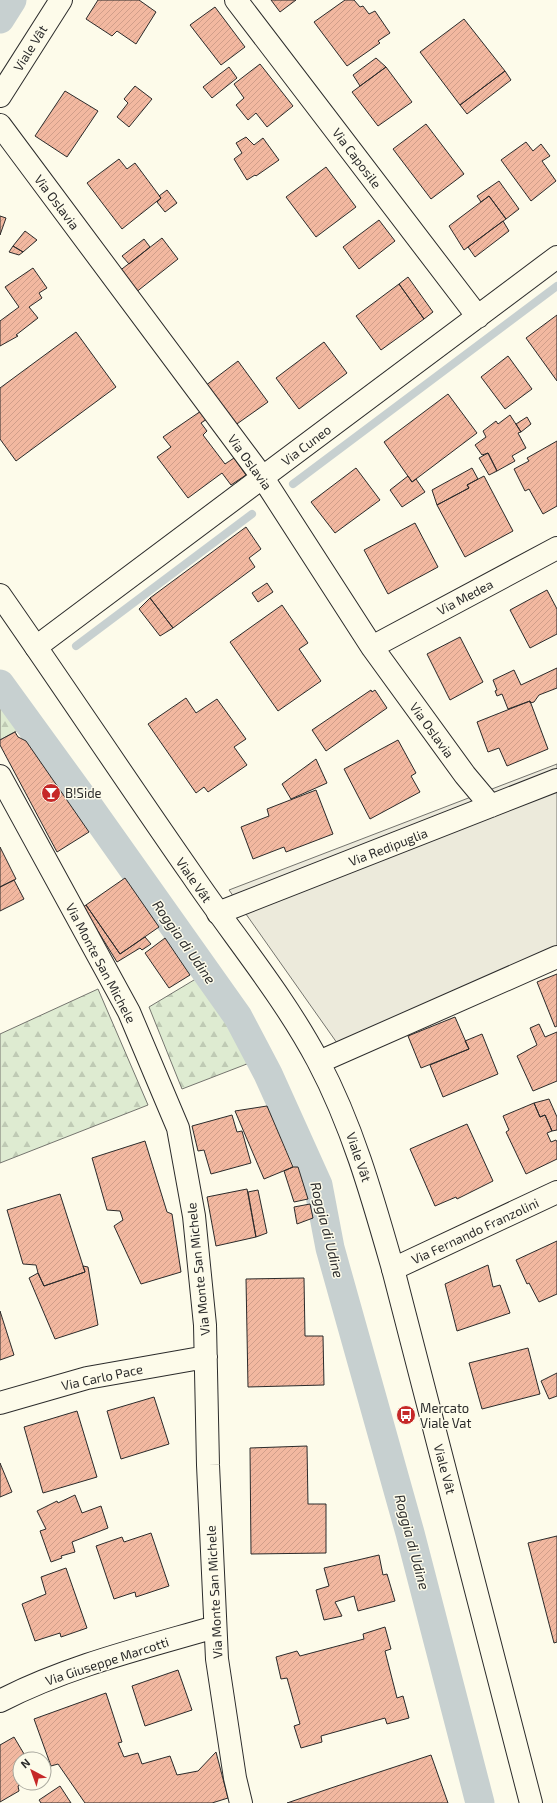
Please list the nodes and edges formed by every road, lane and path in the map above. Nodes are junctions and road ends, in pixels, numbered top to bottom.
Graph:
1 (61, 0) edge
2 (236, 0) edge
3 (0, 96) edge
4 (0, 125) edge
5 (557, 257) edge
6 (478, 317) junction
7 (263, 478) junction
8 (557, 548) edge
9 (0, 595) edge
10 (36, 647) junction
11 (372, 647) junction
12 (0, 776) edge
13 (557, 780) edge
14 (491, 806) junction
15 (218, 913) junction
16 (557, 957) edge
17 (319, 1062) junction
18 (557, 1192) edge
19 (393, 1269) junction
20 (206, 1357) junction
21 (0, 1403) edge
22 (216, 1627) junction
23 (0, 1701) edge
24 (241, 1803) edge
25 (531, 1803) edge

1 - 3 street, Viale Vât
2 - 6 street, Via Caposile
4 - 7 street, Via Oslavia
5 - 6 street, Via Cuneo
6 - 7 street, Via Cuneo
7 - 10 street, Via Cuneo
7 - 11 street, Via Oslavia
8 - 11 street, Via Medea
9 - 10 street, Viale Vât
10 - 15 street, Viale Vât
11 - 14 street, Via Oslavia
12 - 20 street, Via Monte San Michele
13 - 14 street, Via Redipuglia
14 - 15 street, Via Redipuglia
15 - 17 street, Viale Vât
16 - 17 street
17 - 19 street, Viale Vât
18 - 19 street, Via Fernando Franzolini
19 - 25 street, Viale Vât
20 - 21 street, Via Carlo Pace
20 - 22 street, Via Monte San Michele
22 - 23 street, Via Giuseppe Marcotti
22 - 24 street, Via Monte San Michele

